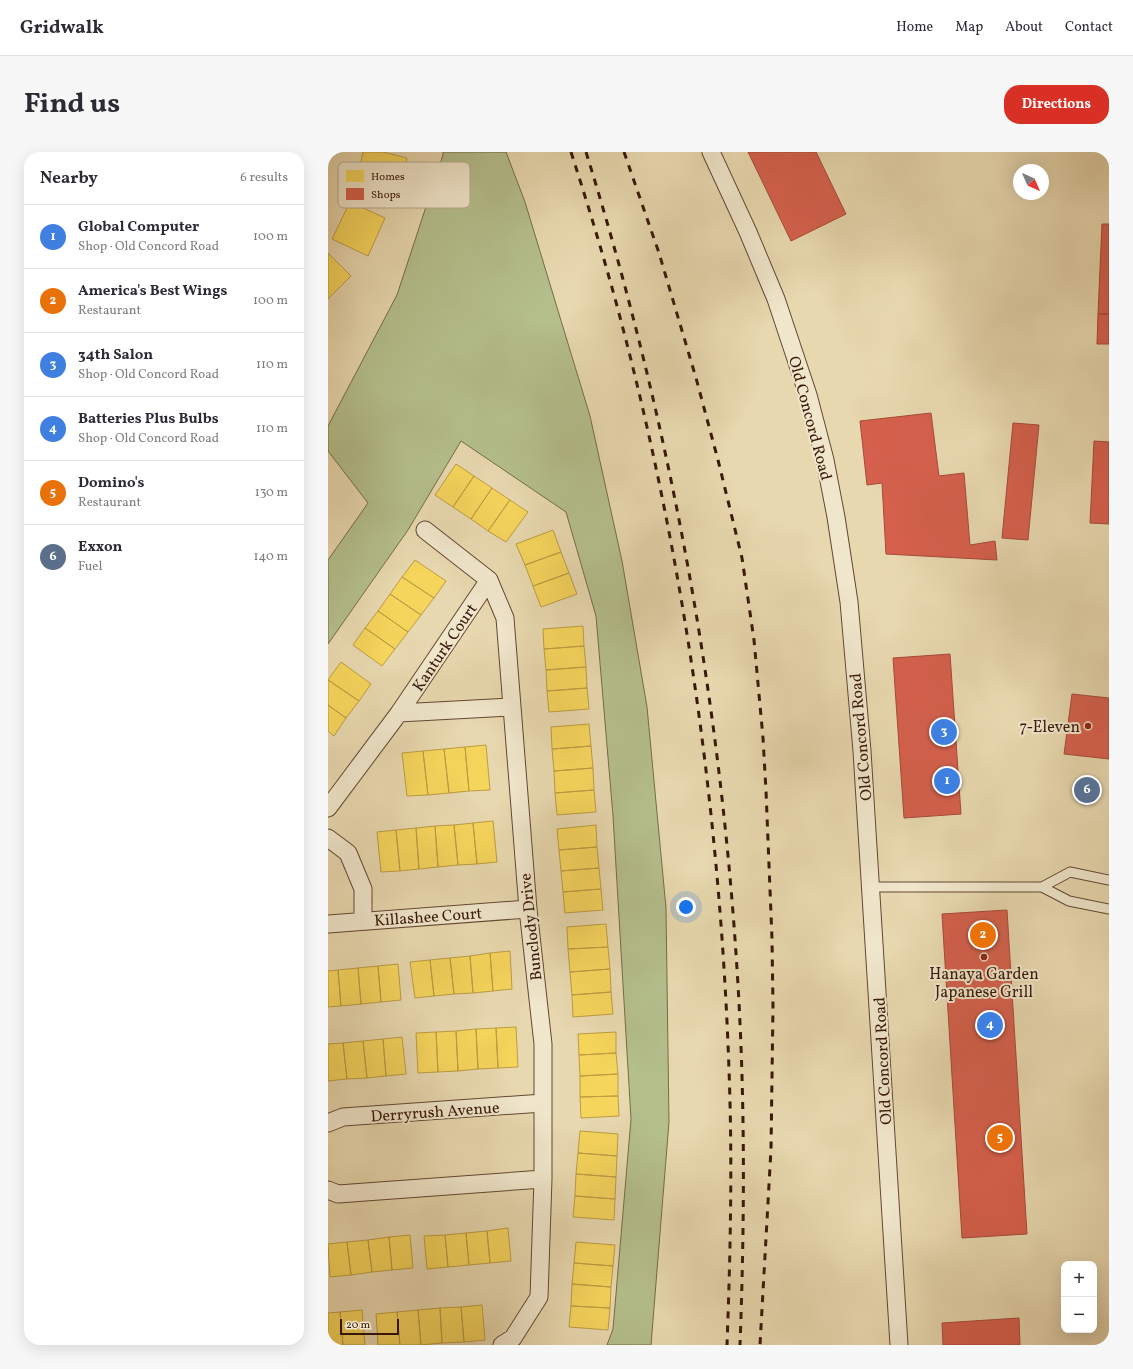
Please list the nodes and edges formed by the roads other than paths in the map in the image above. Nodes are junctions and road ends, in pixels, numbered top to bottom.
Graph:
1 (711, 152) edge
2 (425, 530) dead end
3 (489, 580) junction
4 (512, 707) junction
5 (399, 713) junction
6 (328, 808) edge
7 (328, 838) edge
8 (1109, 880) edge
9 (871, 887) junction
10 (1042, 887) junction
11 (528, 909) junction
12 (1109, 909) edge
13 (363, 920) junction
14 (328, 924) edge
15 (543, 1103) junction
16 (328, 1123) edge
17 (543, 1179) junction
18 (328, 1190) edge
19 (502, 1345) edge
20 (899, 1345) edge

1 - 9 street, Old Concord Road
2 - 3 street, Bunclody Drive
3 - 4 street, Bunclody Drive
3 - 5 street, Kanturk Court
4 - 5 street, Kanturk Court
4 - 11 street, Bunclody Drive
5 - 6 street, Kanturk Court
7 - 13 street
8 - 10 lane
9 - 10 lane
9 - 20 street, Old Concord Road
10 - 12 lane
11 - 13 street, Killashee Court
11 - 15 street, Bunclody Drive
13 - 14 street, Killashee Court
15 - 16 street, Derryrush Avenue
15 - 17 street, Bunclody Drive
17 - 18 street
17 - 19 street, Bunclody Drive

